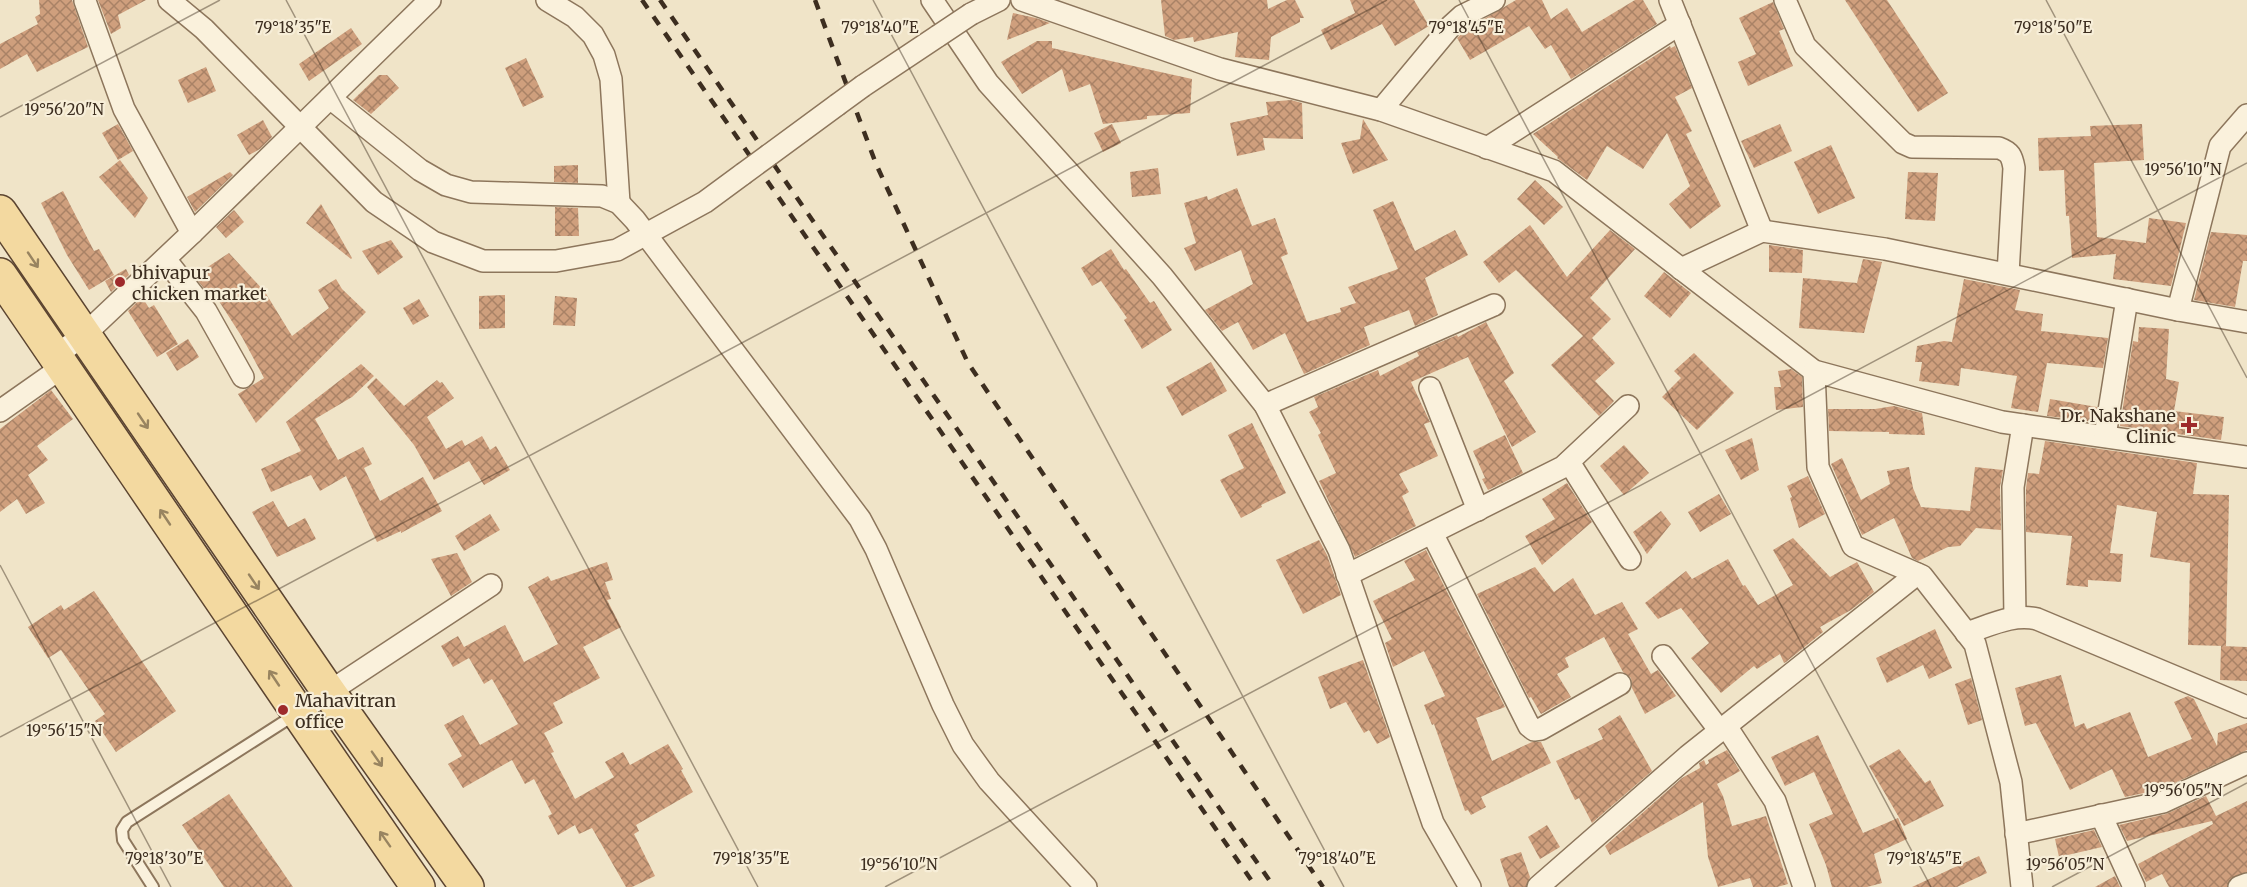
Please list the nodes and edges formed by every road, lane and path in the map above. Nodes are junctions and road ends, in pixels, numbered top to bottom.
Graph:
1 (169, 0) edge
2 (430, 0) edge
3 (547, 0) edge
4 (932, 0) edge
5 (999, 0) edge
6 (1022, 0) edge
7 (1494, 0) edge
8 (1670, 0) edge
9 (1785, 0) edge
10 (85, 1) edge
11 (1680, 24) junction
12 (330, 98) junction
13 (1382, 110) junction
14 (2247, 115) edge
15 (300, 128) junction
16 (1487, 148) junction
17 (619, 203) junction
18 (0, 212) edge
19 (1762, 231) junction
20 (192, 233) junction
21 (647, 234) junction
22 (165, 259) junction
23 (1681, 269) junction
24 (2008, 274) junction
25 (0, 275) edge
26 (2127, 299) junction
27 (1494, 305) dead end
28 (2178, 310) junction
29 (2247, 322) edge
30 (84, 335) junction
31 (60, 361) junction
32 (1814, 371) junction
33 (243, 377) dead end
34 (1430, 388) dead end
35 (1265, 405) junction
36 (1628, 406) dead end
37 (0, 411) edge
38 (2023, 425) junction
39 (2105, 436) junction
40 (2247, 457) edge
41 (1569, 462) junction
42 (1478, 510) junction
43 (1432, 533) junction
44 (1630, 559) dead end
45 (1917, 574) junction
46 (1347, 575) junction
47 (491, 585) dead end
48 (2015, 617) junction
49 (1966, 633) junction
50 (1663, 656) dead end
51 (1620, 684) dead end
52 (328, 691) junction
53 (2247, 707) edge
54 (297, 713) junction
55 (1723, 728) junction
56 (2247, 763) edge
57 (2101, 815) junction
58 (2016, 834) junction
59 (2247, 884) edge
60 (153, 887) edge
61 (418, 887) edge
62 (467, 887) edge
63 (1086, 887) edge
64 (1470, 887) edge
65 (1538, 887) edge
66 (1804, 887) edge
67 (2022, 887) edge
68 (2134, 887) edge
69 (2239, 887) edge

1 - 15 street
2 - 12 street
3 - 17 street
4 - 35 street
5 - 21 street, bridge
6 - 13 street
7 - 13 street
8 - 11 street
9 - 24 street
10 - 20 street
11 - 16 street
11 - 19 street
12 - 15 street
12 - 17 street
13 - 16 street
14 - 28 street
15 - 20 street
15 - 21 street
16 - 23 street
17 - 21 street
18 -> 30 main road
19 - 23 street
19 - 24 street
20 - 22 street
21 - 63 street
22 - 30 street
22 - 33 street
23 - 32 street
24 - 26 street
25 - 31 main road
26 - 28 street
26 - 39 street
27 - 35 street
28 - 29 street
30 - 31 street
30 -> 52 main road
31 - 37 street
54 -> 31 main road
32 - 38 street
32 - 45 street
34 - 42 street
35 - 46 street
36 - 41 street
38 - 39 street
38 - 48 street
39 - 40 street
41 - 42 street
41 - 44 street
42 - 43 street
43 - 46 street
43 - 51 street
45 - 49 street
45 - 55 street
46 - 64 street
47 - 52 street
48 - 49 street
48 - 53 street
49 - 58 street
50 - 55 street
52 - 54 street
52 -> 62 main road
54 - 60 lane
61 -> 54 main road
55 - 65 street
55 - 66 street
56 - 57 street
57 - 58 street
57 - 68 street
58 - 67 street
59 - 69 street

